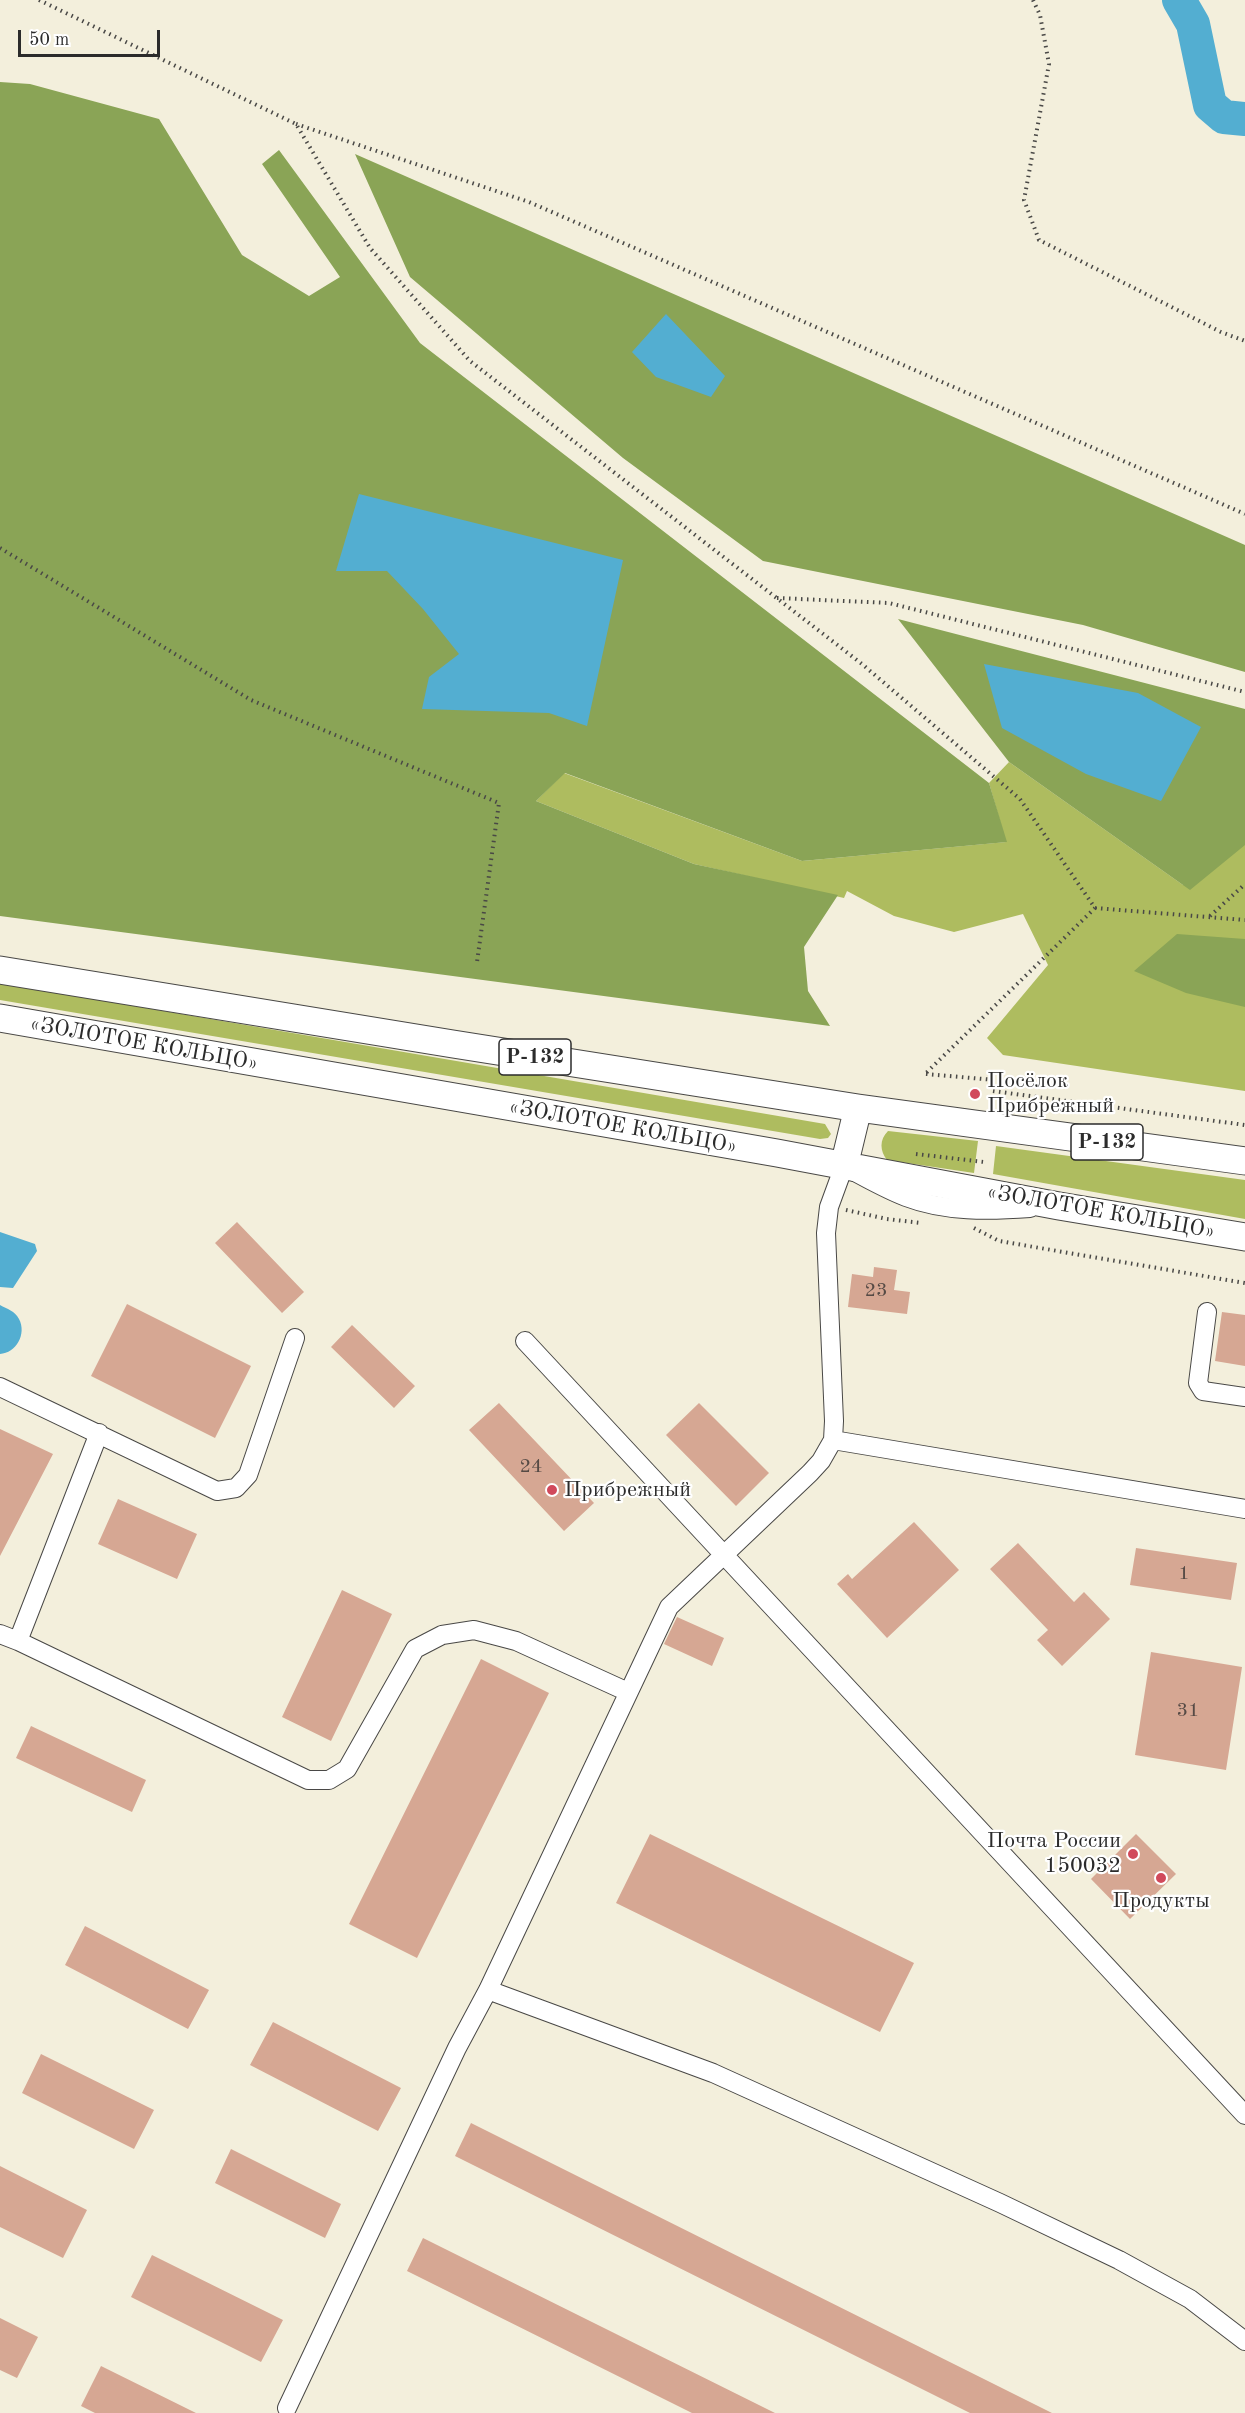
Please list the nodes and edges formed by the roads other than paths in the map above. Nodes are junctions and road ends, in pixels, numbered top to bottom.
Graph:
1 (0, 970) edge
2 (0, 1018) edge
3 (858, 1108) junction
4 (1245, 1161) edge
5 (844, 1166) junction
6 (1245, 1237) edge
7 (1207, 1312) dead end
8 (295, 1338) dead end
9 (525, 1341) dead end
10 (0, 1387) edge
11 (1245, 1397) edge
12 (99, 1433) junction
13 (833, 1440) junction
14 (1245, 1509) edge
15 (723, 1554) junction
16 (0, 1634) edge
17 (18, 1641) junction
18 (628, 1692) junction
19 (488, 1990) junction
20 (1245, 2115) edge
21 (1245, 2341) edge
22 (287, 2408) dead end

1 - 3 highway, Р-132
2 - 5 highway, «ЗОЛОТОЕ КОЛЬЦО» / Р-132
3 - 4 highway, Р-132
3 - 5 highway
5 - 6 highway, «ЗОЛОТОЕ КОЛЬЦО» / Р-132
5 - 13 street
7 - 11 street
8 - 12 street
9 - 15 street
10 - 12 street
12 - 17 street
13 - 14 street
13 - 15 street
15 - 18 street
15 - 20 street
16 - 17 street
17 - 18 street
18 - 19 street
19 - 21 street
19 - 22 street

